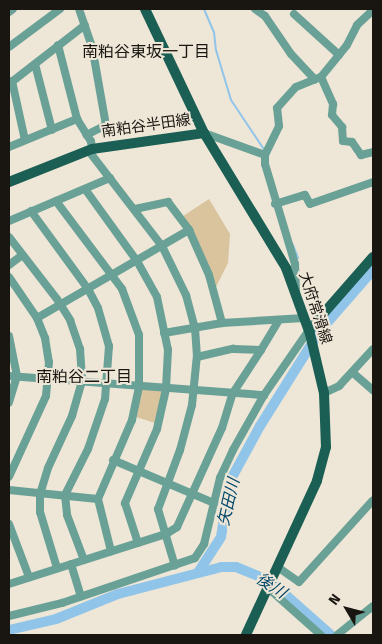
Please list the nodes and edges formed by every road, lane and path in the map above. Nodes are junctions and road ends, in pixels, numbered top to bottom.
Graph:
1 (12, 9) edge
2 (60, 9) edge
3 (79, 9) edge
4 (145, 9) edge
5 (255, 9) edge
6 (373, 10) edge
7 (9, 12) edge
8 (294, 14) dead end
9 (85, 25) junction
10 (58, 46) junction
11 (9, 47) edge
12 (339, 56) junction
13 (35, 64) junction
14 (318, 78) junction
15 (11, 82) edge
16 (77, 119) junction
17 (52, 130) junction
18 (204, 132) junction
19 (86, 135) junction
20 (26, 140) junction
21 (9, 147) edge
22 (90, 150) junction
23 (373, 152) edge
24 (265, 155) junction
25 (110, 178) junction
26 (9, 182) edge
27 (373, 182) edge
28 (85, 189) junction
29 (56, 201) junction
30 (276, 204) junction
31 (135, 209) junction
32 (31, 211) junction
33 (9, 221) edge
34 (190, 230) junction
35 (9, 237) edge
36 (162, 246) junction
37 (21, 256) junction
38 (373, 256) edge
39 (137, 261) junction
40 (9, 265) edge
41 (290, 266) junction
42 (112, 275) junction
43 (9, 277) edge
44 (88, 289) junction
45 (61, 305) junction
46 (37, 318) junction
47 (304, 318) junction
48 (279, 320) junction
49 (222, 323) junction
50 (195, 328) junction
51 (309, 332) junction
52 (164, 334) junction
53 (9, 336) edge
54 (373, 349) edge
55 (260, 350) junction
56 (197, 357) junction
57 (352, 372) junction
58 (13, 376) edge
59 (49, 379) junction
60 (82, 381) junction
61 (106, 384) junction
62 (140, 387) junction
63 (166, 389) junction
64 (194, 390) junction
65 (373, 390) edge
66 (233, 393) junction
67 (324, 393) junction
68 (264, 395) junction
69 (9, 402) edge
70 (114, 460) junction
71 (138, 472) junction
72 (9, 477) edge
73 (166, 485) junction
74 (9, 490) edge
75 (40, 494) junction
76 (65, 495) junction
77 (193, 495) junction
78 (98, 498) junction
79 (373, 500) edge
80 (214, 503) junction
81 (9, 524) edge
82 (166, 534) junction
83 (138, 543) junction
84 (111, 551) junction
85 (84, 560) junction
86 (71, 564) junction
87 (175, 566) junction
88 (57, 568) junction
89 (279, 568) junction
90 (29, 577) junction
91 (9, 584) edge
92 (268, 588) junction
93 (81, 596) junction
94 (373, 606) edge
95 (9, 616) edge
96 (246, 635) edge
97 (321, 635) edge
98 (337, 635) edge

1 - 7 street
2 - 11 street
3 - 9 street
4 - 18 main road, 大府常滑線
5 - 14 street
6 - 12 street
8 - 12 street
9 - 10 street
9 - 19 street
10 - 13 street
10 - 16 street
12 - 14 street
13 - 15 street
13 - 17 street
14 - 23 street
14 - 24 street
15 - 20 street
16 - 17 street
16 - 19 street
17 - 20 street
18 - 22 main road, 南粕谷半田線
18 - 24 street
18 - 41 main road, 大府常滑線
19 - 22 street
20 - 21 street
22 - 25 street
22 - 26 main road, 南粕谷半田線
24 - 30 street
25 - 28 street
25 - 31 street
27 - 30 street
28 - 29 street
28 - 39 street
29 - 32 street
29 - 42 street
30 - 41 street
31 - 34 street
31 - 36 street
32 - 33 street
32 - 44 street
34 - 36 street
34 - 49 street
35 - 37 street
36 - 39 street
36 - 50 street
37 - 40 street
37 - 45 street
38 - 51 main road
39 - 42 street
39 - 52 street
41 - 47 main road, 大府常滑線
42 - 44 street
42 - 62 street
43 - 46 street
44 - 45 street
44 - 61 street
45 - 46 street
45 - 60 street
46 - 59 street
47 - 48 street
47 - 51 main road, 大府常滑線
48 - 49 street
48 - 55 street
49 - 50 street
50 - 52 street
50 - 56 street
51 - 67 main road, 大府常滑線
51 - 68 street
52 - 63 street
53 - 58 street
54 - 57 street
55 - 56 street
55 - 66 street
56 - 64 street
57 - 65 street
57 - 67 street
58 - 59 street
58 - 69 street
59 - 60 street
59 - 72 street
60 - 61 street
60 - 75 street
61 - 62 street
61 - 76 street
62 - 63 street
62 - 70 street
63 - 64 street
63 - 71 street
64 - 66 street
64 - 73 street
66 - 68 street
66 - 77 street
67 - 89 main road, 大府常滑線
68 - 80 street
70 - 71 street
70 - 78 street
71 - 73 street
71 - 83 street
73 - 77 street
73 - 82 street
74 - 75 street
75 - 76 street
75 - 88 street
76 - 78 street
76 - 85 street
77 - 80 street
77 - 82 street
78 - 84 street
79 - 89 street
80 - 87 street
81 - 90 street
82 - 83 street
82 - 87 street
83 - 84 street
84 - 85 street
85 - 86 street
86 - 88 street
86 - 93 street
87 - 93 street
88 - 90 street
89 - 92 main road, 大府常滑線
90 - 91 street
92 - 96 main road, 大府常滑線
92 - 97 street
93 - 95 street
94 - 98 street

